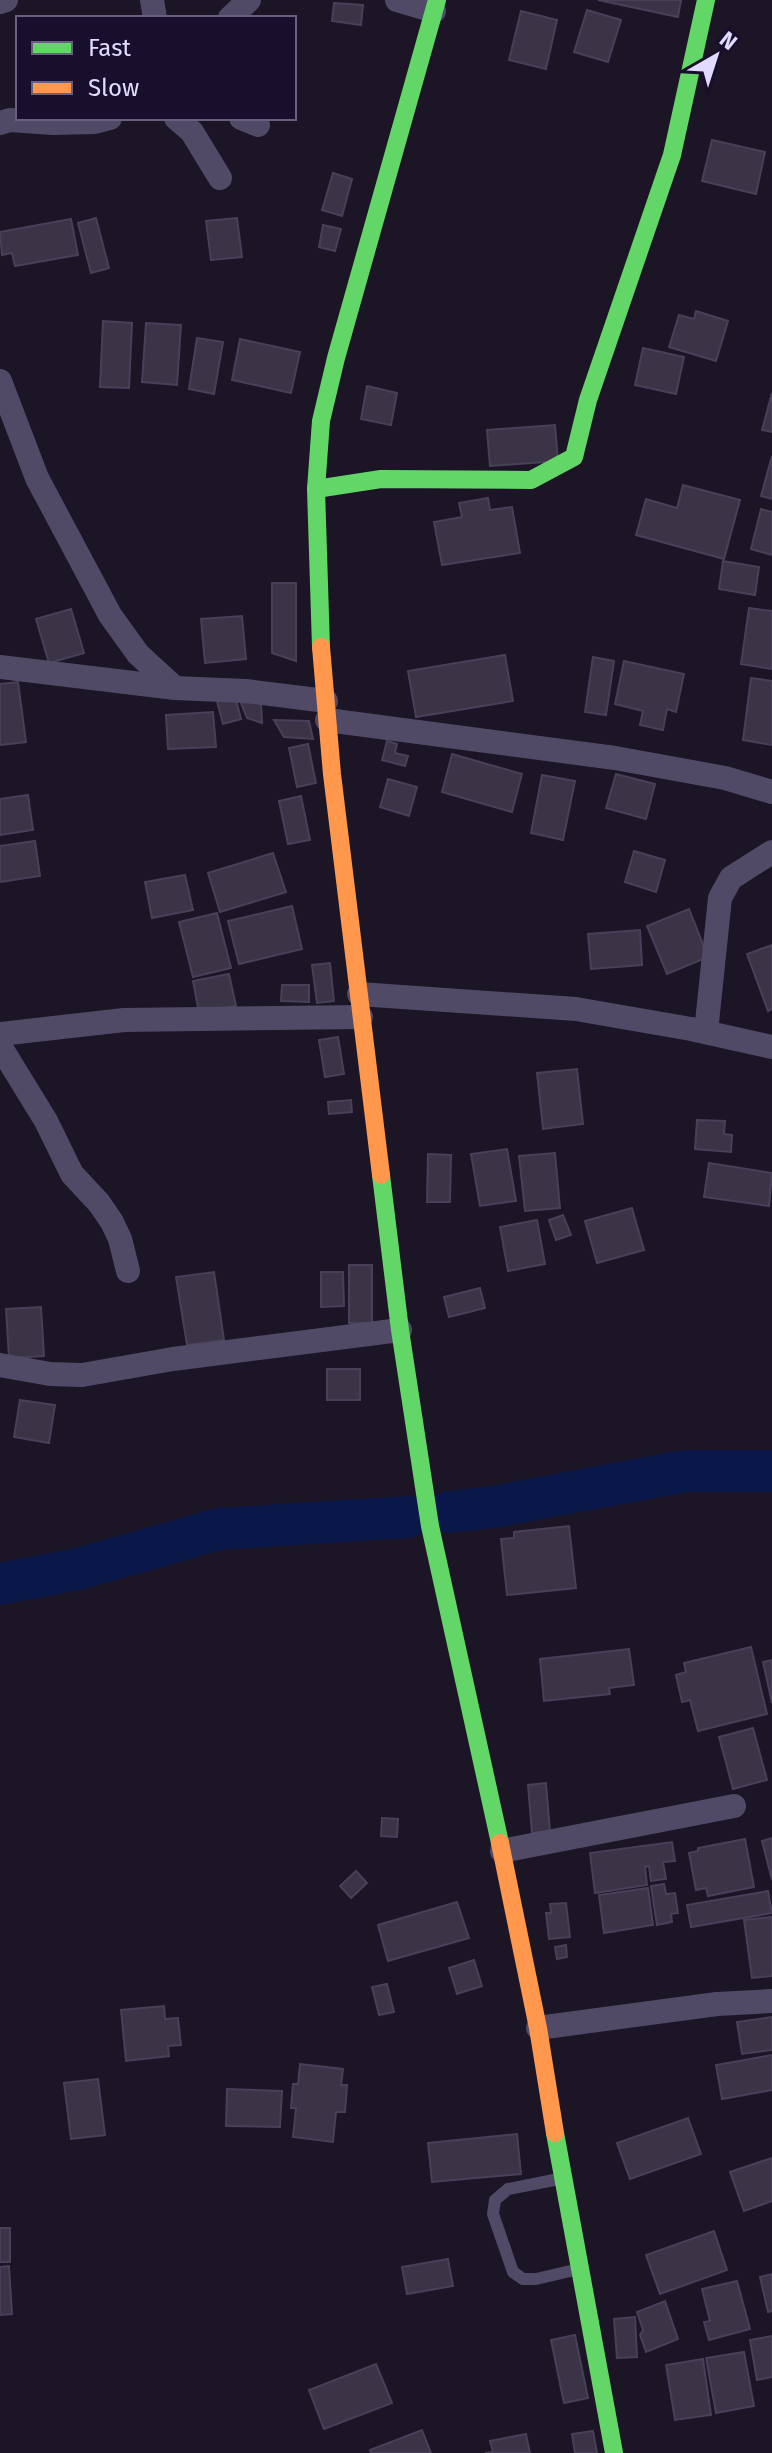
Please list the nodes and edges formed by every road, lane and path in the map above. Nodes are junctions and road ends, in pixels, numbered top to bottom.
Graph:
1 (6, 0) edge
2 (249, 0) edge
3 (397, 0) edge
4 (706, 0) edge
5 (0, 2) edge
6 (436, 5) edge
7 (232, 16) edge
8 (102, 120) edge
9 (178, 120) edge
10 (0, 123) edge
11 (220, 178) dead end
12 (0, 381) edge
13 (316, 489) junction
14 (0, 667) edge
15 (175, 688) junction
16 (327, 710) junction
17 (772, 792) edge
18 (772, 852) edge
19 (360, 1006) junction
20 (706, 1032) junction
21 (0, 1034) edge
22 (0, 1046) edge
23 (772, 1047) edge
24 (128, 1271) dead end
25 (400, 1330) junction
26 (0, 1365) edge
27 (734, 1806) dead end
28 (502, 1851) junction
29 (772, 2001) edge
30 (538, 2028) junction
31 (563, 2179) junction
32 (580, 2268) junction
33 (614, 2453) edge

1 - 5 street
2 - 7 street
3 - 6 street
4 - 13 street
6 - 13 street
8 - 10 street
9 - 11 street
12 - 15 street
13 - 16 street
14 - 15 street
15 - 16 street
16 - 17 street
16 - 19 street
18 - 20 street
19 - 20 street
19 - 21 street
19 - 25 street
20 - 23 street
22 - 24 street
25 - 26 street
25 - 28 street
27 - 28 street
28 - 30 street
29 - 30 street
30 - 31 street
31 - 32 street
31 - 32 lane
32 - 33 street

